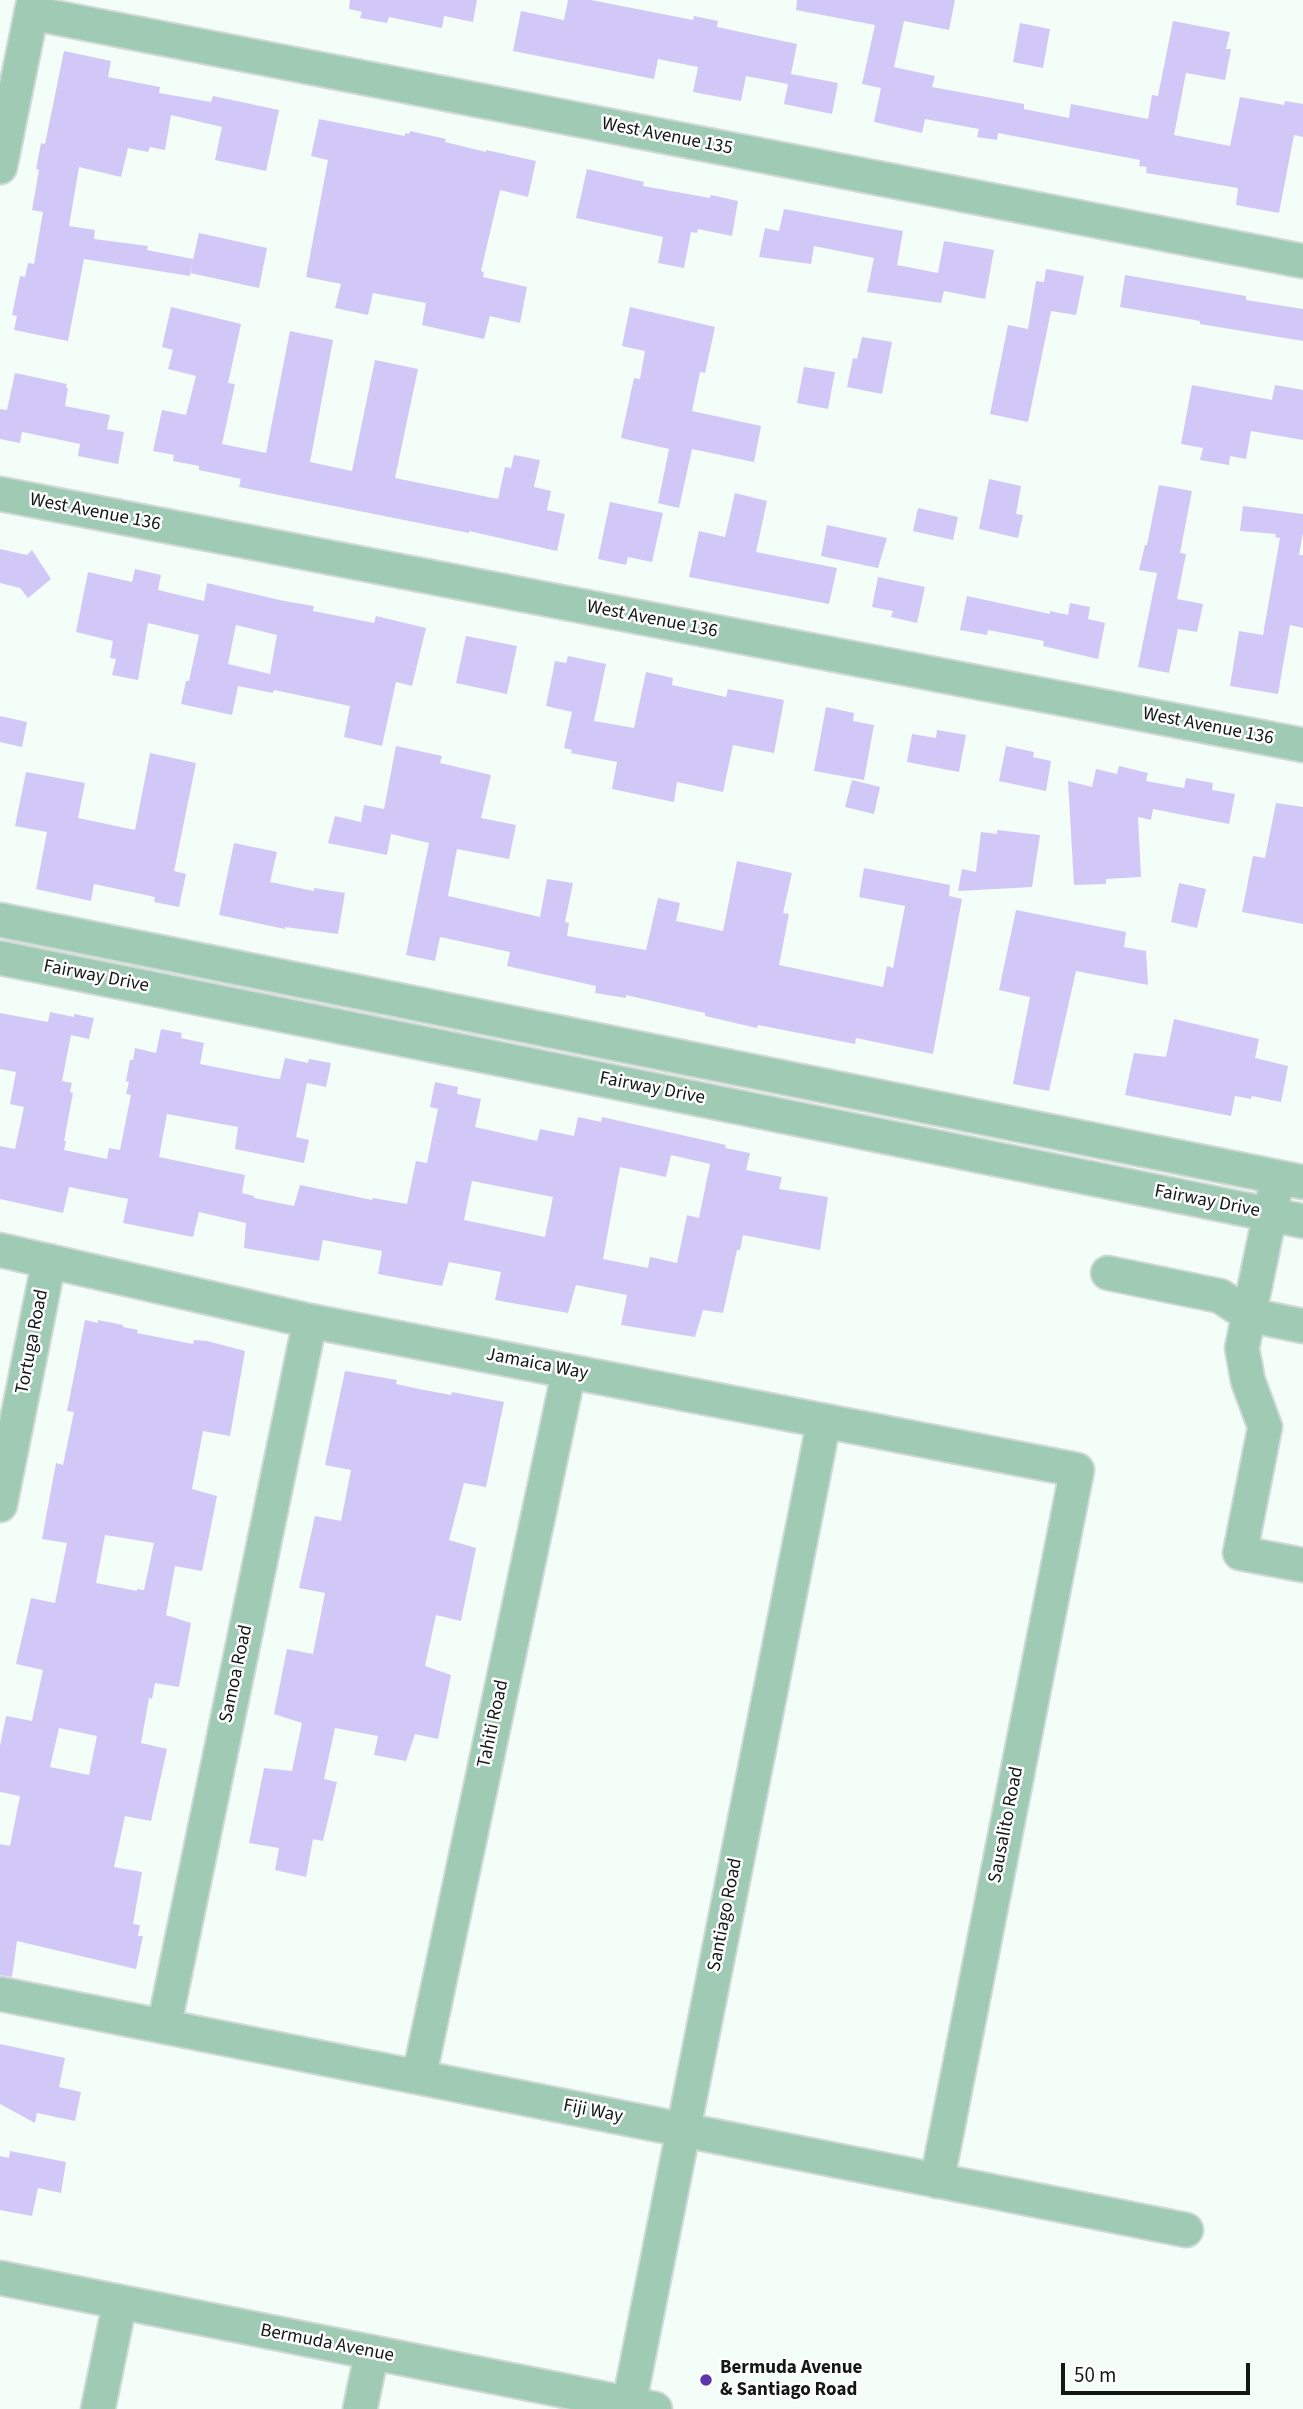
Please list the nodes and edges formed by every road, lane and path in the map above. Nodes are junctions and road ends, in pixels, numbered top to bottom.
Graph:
1 (24, 19) edge
2 (0, 167) edge
3 (1303, 261) edge
4 (0, 494) edge
5 (1303, 745) edge
6 (0, 920) edge
7 (0, 958) edge
8 (455, 1012) junction
9 (447, 1048) junction
10 (1291, 1179) edge
11 (1270, 1214) junction
12 (1303, 1221) edge
13 (0, 1250) edge
14 (49, 1261) junction
15 (1108, 1273) dead end
16 (1250, 1315) junction
17 (310, 1321) junction
18 (1303, 1326) edge
19 (569, 1371) junction
20 (824, 1421) junction
21 (1077, 1470) joint
22 (0, 1505) edge
23 (1303, 1565) edge
24 (0, 1994) edge
25 (164, 2026) junction
26 (419, 2077) junction
27 (682, 2130) junction
28 (937, 2181) junction
29 (1186, 2230) dead end
30 (0, 2278) edge
31 (120, 2302) junction
32 (372, 2352) junction
33 (637, 2407) edge
34 (98, 2409) edge
35 (360, 2409) edge

1 - 2 street
1 - 3 street, West Avenue 135
4 - 5 street, West Avenue 136
6 - 8 street, Fairway Drive
7 - 9 street, Fairway Drive
8 - 9 street
8 - 10 street, Fairway Drive
9 - 11 street, Fairway Drive
10 - 11 street
11 - 12 street, Fairway Drive
11 - 16 street
13 - 14 street, Jamaica Way
14 - 17 street, Jamaica Way
14 - 22 street, Tortuga Road
15 - 16 street
16 - 18 street
16 - 23 street
17 - 19 street, Jamaica Way
17 - 25 street, Samoa Road
19 - 20 street, Jamaica Way
19 - 26 street, Tahiti Road
20 - 21 street, Jamaica Way
20 - 27 street, Santiago Road
21 - 28 street, Sausalito Road
24 - 25 street, Fiji Way
25 - 26 street, Fiji Way
26 - 27 street, Fiji Way
27 - 28 street, Fiji Way
27 - 33 street, Santiago Road
28 - 29 street, Fiji Way
30 - 31 street, Bermuda Avenue
31 - 32 street, Bermuda Avenue
31 - 34 street
32 - 33 street, Bermuda Avenue
32 - 35 street

